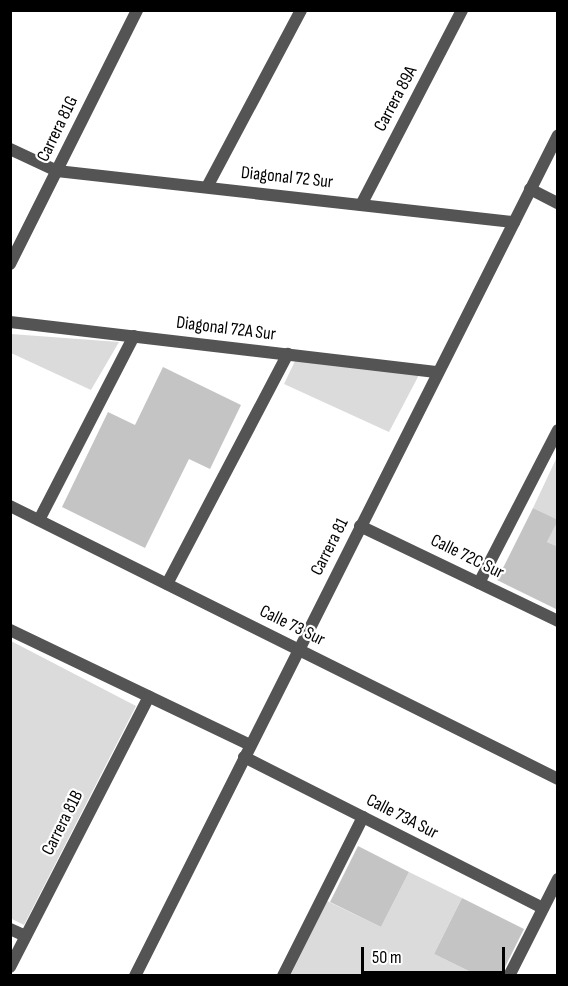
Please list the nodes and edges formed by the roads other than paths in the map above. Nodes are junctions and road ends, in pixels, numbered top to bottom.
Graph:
1 (137, 10) edge
2 (301, 10) edge
3 (462, 10) edge
4 (558, 135) edge
5 (10, 149) edge
6 (57, 171) junction
7 (207, 188) junction
8 (530, 189) junction
9 (558, 202) edge
10 (361, 205) junction
11 (514, 222) junction
12 (10, 264) edge
13 (10, 322) edge
14 (134, 336) junction
15 (288, 354) junction
16 (438, 372) junction
17 (558, 430) edge
18 (12, 510) edge
19 (39, 520) junction
20 (360, 526) junction
21 (479, 583) junction
22 (167, 584) junction
23 (558, 621) edge
24 (10, 630) edge
25 (298, 649) junction
26 (149, 697) junction
27 (250, 745) junction
28 (244, 758) junction
29 (558, 779) edge
30 (363, 817) junction
31 (558, 879) edge
32 (543, 908) junction
33 (10, 929) edge
34 (26, 936) junction
35 (10, 967) edge
36 (135, 975) edge
37 (283, 975) edge
38 (509, 975) edge

1 - 6 street, Carrera 81G
2 - 7 street
3 - 10 street, Carrera 89A
4 - 8 street, Carrera 81
5 - 6 street, Diagonal 72 Sur
6 - 7 street, Diagonal 72 Sur
6 - 12 street, Carrera 81G
7 - 10 street, Diagonal 72 Sur
8 - 9 street
8 - 11 street, Carrera 81
10 - 11 street, Diagonal 72 Sur
11 - 16 street, Carrera 81
13 - 14 street, Diagonal 72A Sur
14 - 15 street, Diagonal 72A Sur
14 - 19 street
15 - 16 street, Diagonal 72A Sur
15 - 22 street
16 - 20 street, Carrera 81
17 - 21 street
18 - 19 street, Calle 73 Sur
19 - 22 street, Calle 73 Sur
20 - 21 street, Calle 72C Sur
20 - 25 street, Carrera 81
21 - 23 street, Calle 72C Sur
22 - 25 street, Calle 73 Sur
24 - 26 street
25 - 27 street, Carrera 81
25 - 29 street, Calle 73 Sur
26 - 27 street
26 - 34 street, Carrera 81B
27 - 28 street, Carrera 81
28 - 30 street, Calle 73A Sur
28 - 36 street, Carrera 81
30 - 32 street, Calle 73A Sur
30 - 37 street
31 - 32 street
32 - 38 street
33 - 34 street
34 - 35 street, Carrera 81B

